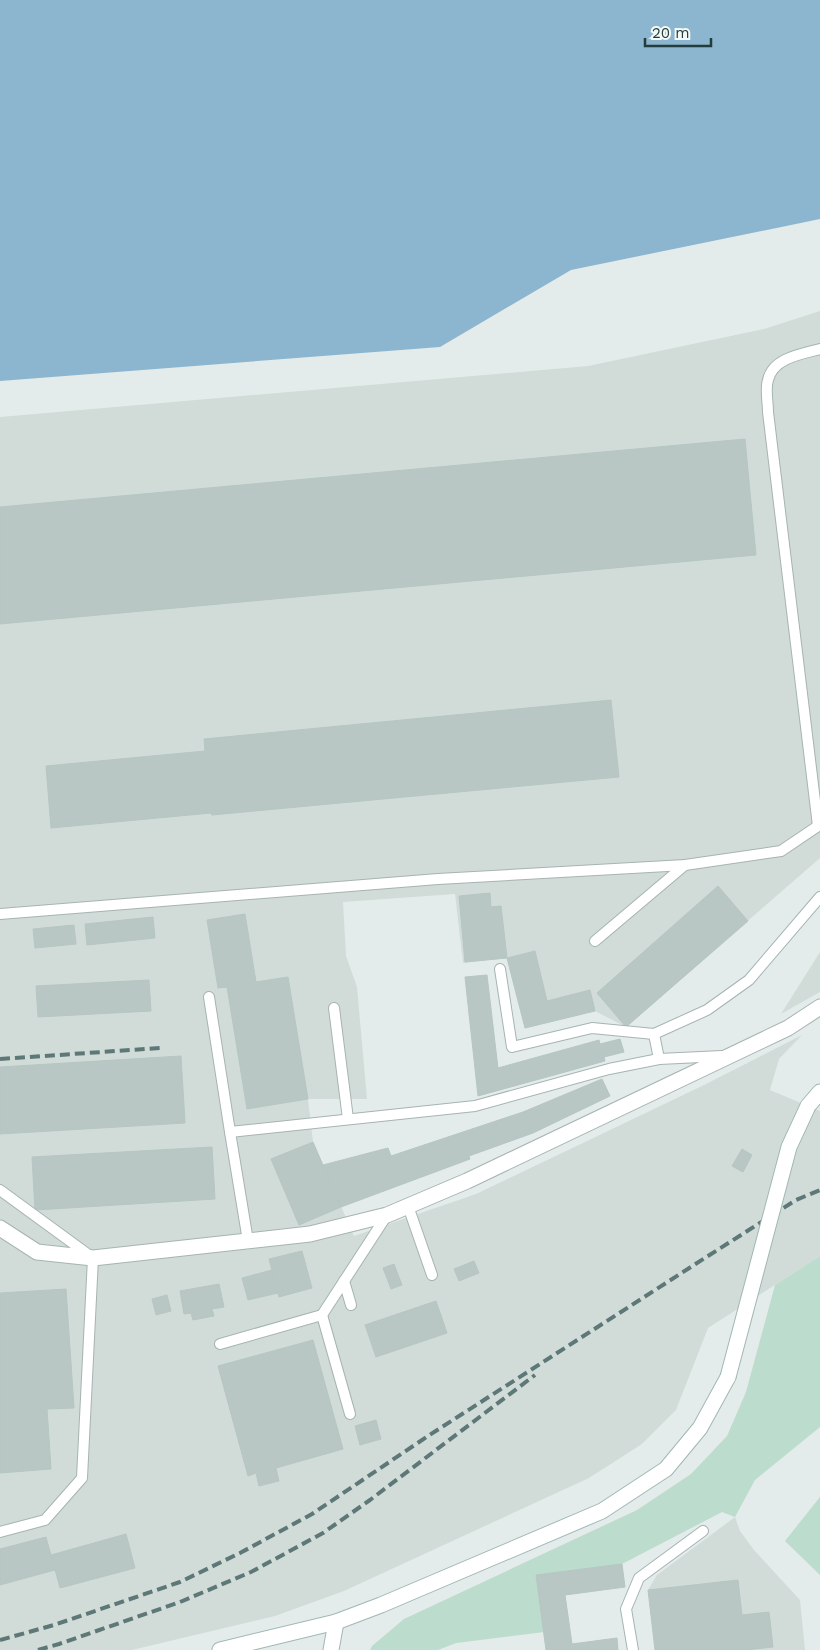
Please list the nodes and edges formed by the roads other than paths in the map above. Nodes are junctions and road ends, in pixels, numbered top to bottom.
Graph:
1 (820, 349) edge
2 (819, 826) edge
3 (685, 866) junction
4 (820, 897) edge
5 (0, 914) edge
6 (595, 941) dead end
7 (500, 969) dead end
8 (209, 997) dead end
9 (820, 1007) edge
10 (334, 1008) dead end
11 (654, 1034) junction
12 (728, 1056) junction
13 (658, 1059) junction
14 (820, 1092) edge
15 (348, 1120) junction
16 (230, 1132) junction
17 (0, 1190) edge
18 (408, 1206) junction
19 (387, 1215) junction
20 (0, 1228) edge
21 (248, 1241) junction
22 (93, 1258) junction
23 (432, 1275) dead end
24 (344, 1282) junction
25 (351, 1305) dead end
26 (322, 1315) junction
27 (220, 1344) dead end
28 (350, 1414) dead end
29 (704, 1531) dead end
30 (0, 1532) edge
31 (336, 1622) junction
32 (220, 1650) edge
33 (331, 1650) edge
34 (633, 1650) edge

1 - 2 lane
2 - 3 lane
3 - 5 lane
3 - 6 lane
4 - 11 lane
7 - 11 lane
8 - 16 lane
9 - 12 main road
10 - 15 lane
11 - 13 lane
12 - 13 lane
12 - 18 main road
13 - 15 lane
14 - 31 main road, bridge
15 - 16 lane
16 - 21 lane
17 - 22 lane
18 - 19 main road
18 - 23 lane
19 - 21 main road
19 - 24 lane
20 - 22 main road
21 - 22 main road
22 - 30 lane
24 - 25 lane
24 - 26 lane
26 - 27 lane
26 - 28 lane
29 - 34 lane
31 - 32 main road
31 - 33 main road

